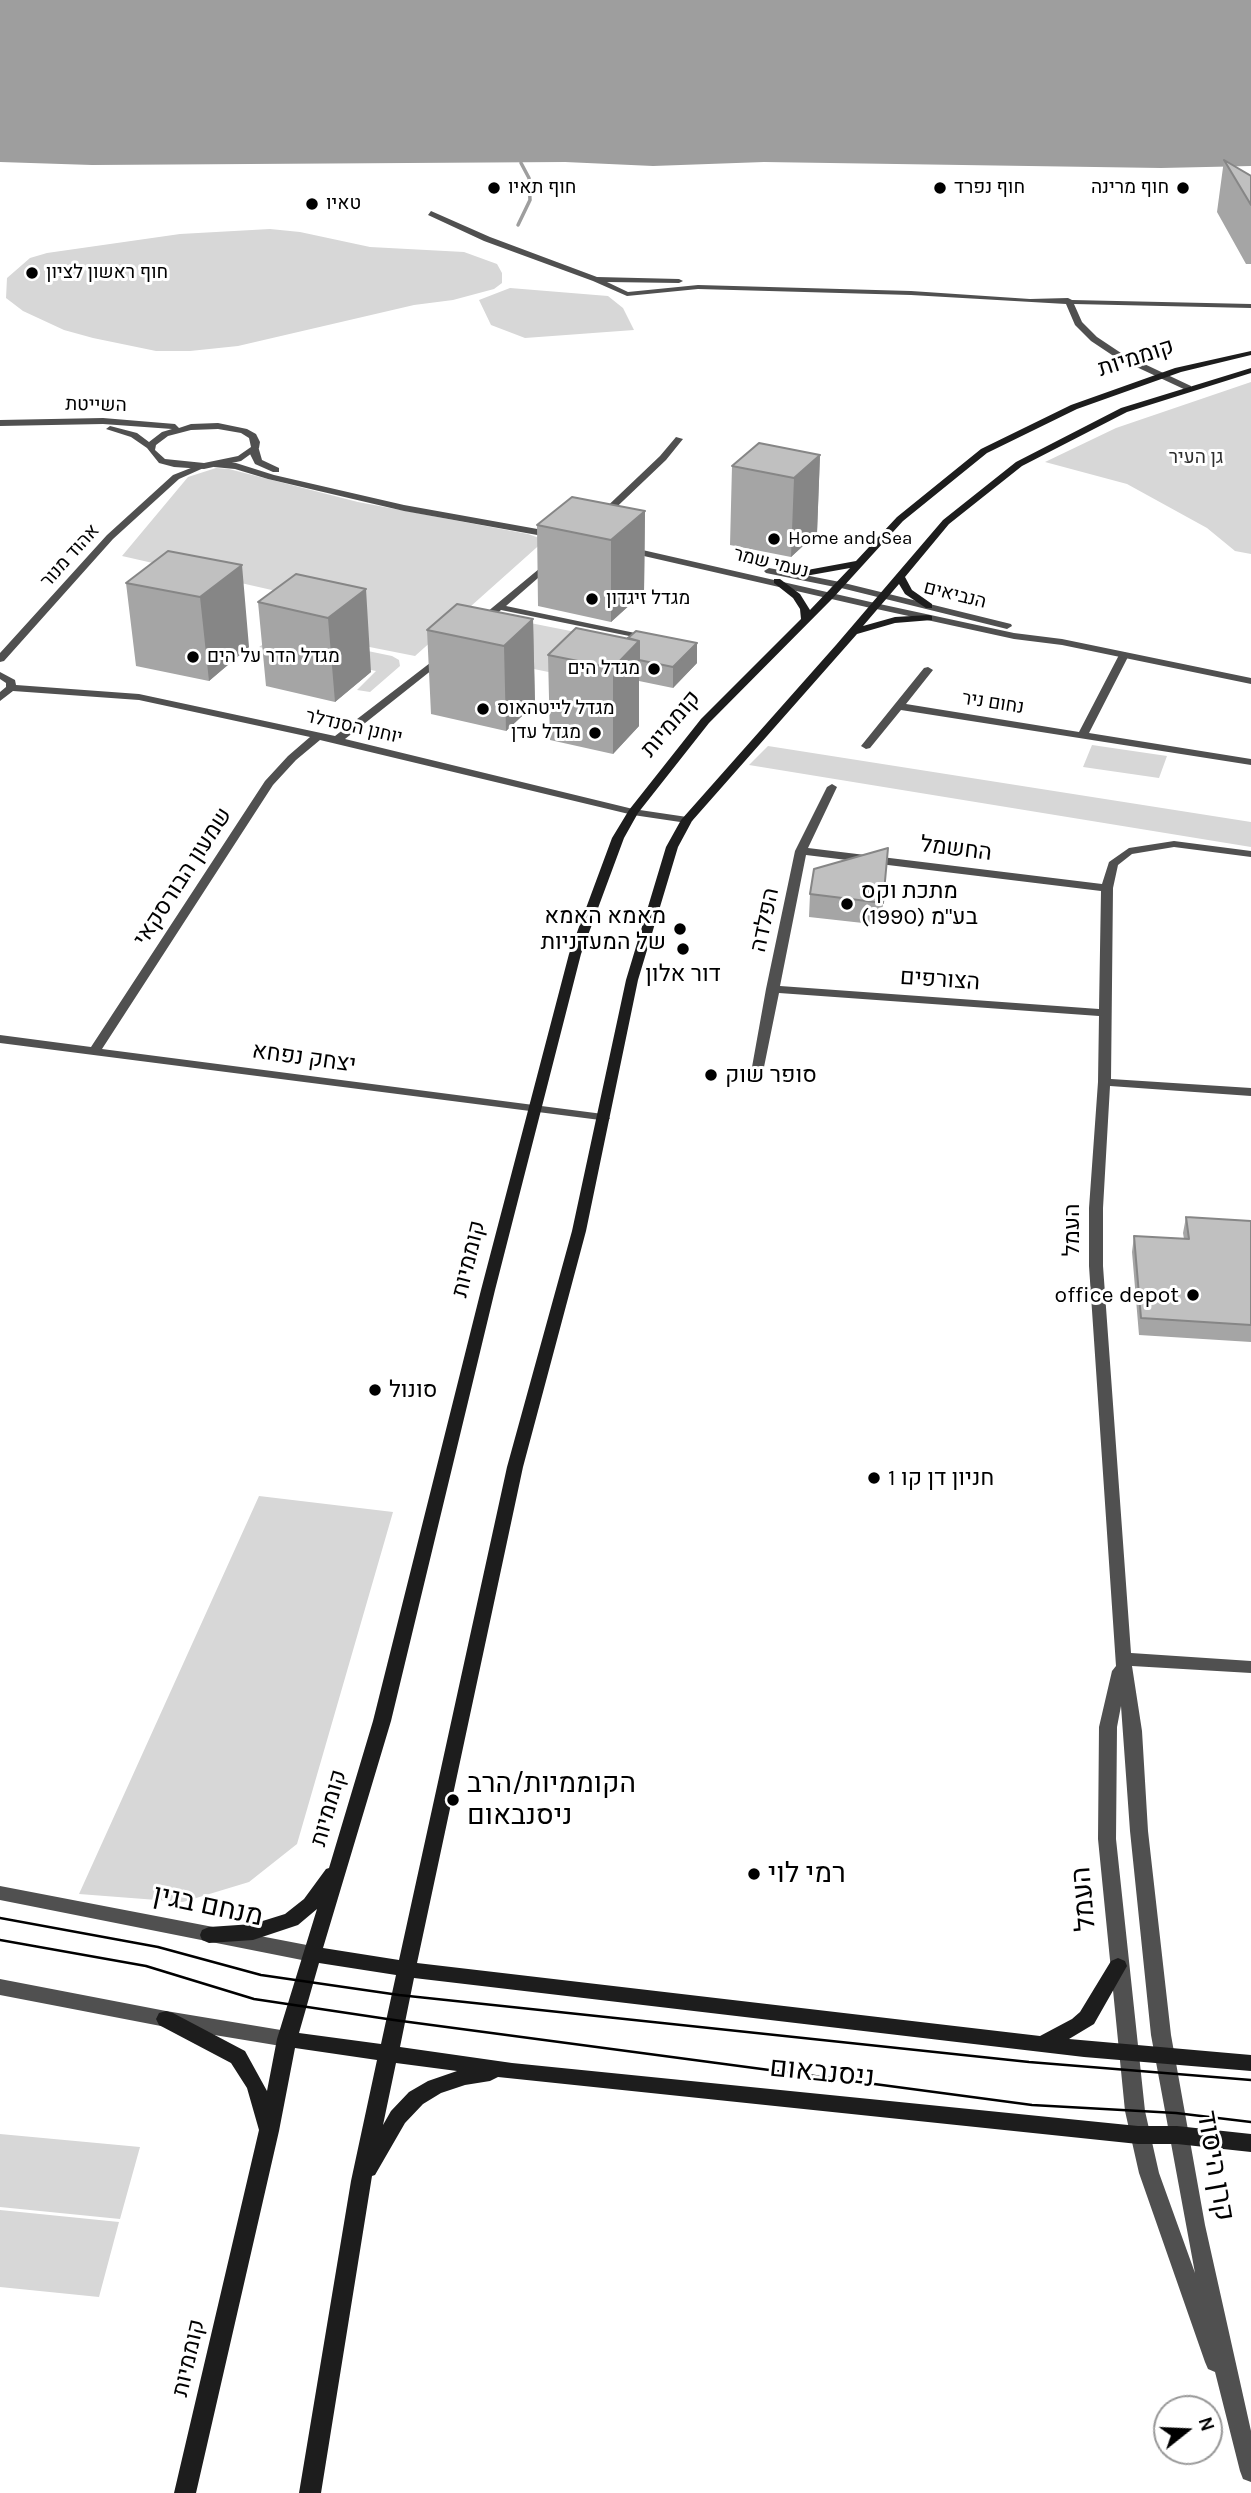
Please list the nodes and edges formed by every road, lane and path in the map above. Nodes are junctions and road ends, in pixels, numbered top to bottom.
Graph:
1 (431, 213) dead end
2 (596, 279) junction
3 (640, 280) junction
4 (616, 291) junction
5 (1068, 300) junction
6 (1251, 306) edge
7 (1251, 353) edge
8 (1251, 370) edge
9 (1162, 375) junction
10 (1188, 388) junction
11 (0, 423) edge
12 (191, 427) junction
13 (0, 429) edge
14 (679, 439) dead end
15 (151, 447) junction
16 (255, 448) junction
17 (163, 461) junction
18 (217, 465) junction
19 (204, 466) junction
20 (169, 482) junction
21 (350, 496) junction
22 (595, 523) edge
23 (564, 539) edge
24 (619, 548) edge
25 (561, 554) edge
26 (659, 556) junction
27 (858, 564) junction
28 (794, 575) junction
29 (900, 576) junction
30 (777, 582) junction
31 (840, 585) junction
32 (884, 595) junction
33 (830, 596) junction
34 (875, 606) junction
35 (929, 606) junction
36 (499, 607) junction
37 (929, 618) junction
38 (806, 620) junction
39 (854, 631) junction
40 (468, 634) edge
41 (635, 636) edge
42 (1062, 642) junction
43 (452, 648) edge
44 (1124, 655) junction
45 (0, 659) edge
46 (928, 670) dead end
47 (0, 676) edge
48 (1251, 681) edge
49 (11, 688) junction
50 (0, 698) edge
51 (898, 706) junction
52 (318, 736) junction
53 (1082, 736) junction
54 (337, 740) junction
55 (866, 746) dead end
56 (1251, 762) edge
57 (832, 787) dead end
58 (633, 811) junction
59 (687, 820) junction
60 (801, 852) junction
61 (1251, 854) edge
62 (1107, 888) junction
63 (772, 989) junction
64 (1105, 1013) junction
65 (0, 1040) edge
66 (95, 1050) junction
67 (758, 1067) dead end
68 (1104, 1082) junction
69 (1251, 1092) edge
70 (534, 1111) junction
71 (603, 1118) junction
72 (1123, 1659) junction
73 (1251, 1667) edge
74 (341, 1861) junction
75 (0, 1893) edge
76 (209, 1935) junction
77 (312, 1954) junction
78 (1118, 1966) junction
79 (405, 1969) junction
80 (0, 1987) edge
81 (166, 2019) junction
82 (287, 2039) junction
83 (1043, 2043) junction
84 (1129, 2053) junction
85 (387, 2054) junction
86 (1164, 2056) junction
87 (1251, 2063) edge
88 (512, 2071) junction
89 (269, 2131) junction
90 (1138, 2135) junction
91 (1177, 2135) junction
92 (1251, 2143) edge
93 (361, 2181) junction
94 (1234, 2409) junction
95 (1251, 2471) edge
96 (185, 2493) edge
97 (310, 2493) edge

1 - 2 street
2 - 3 street
2 - 4 street
3 - 4 street
3 - 5 street
4 - 5 street
5 - 6 street
5 - 9 street
7 - 9 main road, קוממיות
8 - 10 main road, קוממיות
9 - 10 street
9 - 27 main road, קוממיות
10 - 29 main road, קוממיות
11 - 12 street, השייטת
12 - 15 street
12 - 16 street, השייטת
13 - 15 street, השייטת
14 - 22 street
15 - 17 street
16 - 18 street
16 - 21 street
17 - 19 street
17 - 20 street
18 - 19 street
18 - 21 street
19 - 20 street, אהוד מנור
20 - 45 street, אהוד מנור
21 - 23 street
24 - 26 street, נעמי שמר
25 - 36 street
26 - 28 street, נעמי שמר
26 - 30 street, נעמי שמר
27 - 28 main road
27 - 31 main road, קוממיות
28 - 31 street, נעמי שמר
29 - 32 main road, קוממיות
29 - 35 main road
30 - 33 street, נעמי שמר
30 - 38 main road
31 - 32 street, הנביאים
31 - 33 main road, קוממיות
32 - 34 main road, קוממיות
32 - 35 street, הנביאים
33 - 34 street, נעמי שמר
33 - 38 main road, קוממיות
34 - 37 street, הנביאים
34 - 39 main road, קוממיות
35 - 42 street, הנביאים
36 - 40 street
36 - 41 street
37 - 39 main road
37 - 42 street, הנביאים
38 - 58 main road, קוממיות
39 - 59 main road, קוממיות
42 - 44 street, הנביאים
43 - 54 street
44 - 48 street, הנביאים
44 - 53 street
46 - 51 street
47 - 49 street
49 - 50 street
49 - 52 street, יוחנן הסנדלר
51 - 53 street, נחום ניר
51 - 55 street
52 - 54 street, יוחנן הסנדלר
52 - 66 street, שמעון הבורסקאי
53 - 56 street, נחום ניר
54 - 58 street, יוחנן הסנדלר
57 - 60 street, הפלדה
58 - 59 street, יוחנן הסנדלר
58 - 70 main road, קוממיות
59 - 71 main road, קוממיות
60 - 62 street, החשמל
60 - 63 street, הפלדה
61 - 62 street, העמל
62 - 64 street, העמל
63 - 64 street, הצורפים
63 - 67 street, הפלדה
64 - 68 street, העמל
65 - 66 street, יצחק נפחא
66 - 70 street, יצחק נפחא
68 - 69 street
68 - 72 street, העמל
70 - 71 street, יצחק נפחא
70 - 74 main road, קוממיות
71 - 79 main road, קוממיות
72 - 73 street
72 - 78 street, העמל
72 - 86 street, העמל
74 - 76 main road
74 - 77 main road, קוממיות
75 - 76 street, מנחם בגין
76 - 77 street, מנחם בגין
77 - 79 main road, מנחם בגין
77 - 82 main road, קוממיות
78 - 83 main road
78 - 84 street, העמל
79 - 83 main road
79 - 85 main road, קוממיות
80 - 81 street
81 - 82 street
81 - 89 main road
82 - 85 main road
82 - 89 main road, קוממיות
83 - 84 main road
84 - 86 main road
84 - 90 street, העמל
85 - 88 main road, ניסנבאום
85 - 93 main road, קוממיות
86 - 87 main road
86 - 91 street, קרן היסוד
88 - 90 main road, ניסנבאום
88 - 93 main road
89 - 96 main road, קוממיות
90 - 91 main road, ניסנבאום
90 - 94 street, קרן היסוד
91 - 92 main road, ניסנבאום
91 - 94 street, קרן היסוד
93 - 97 main road, קוממיות
94 - 95 street, קרן היסוד

